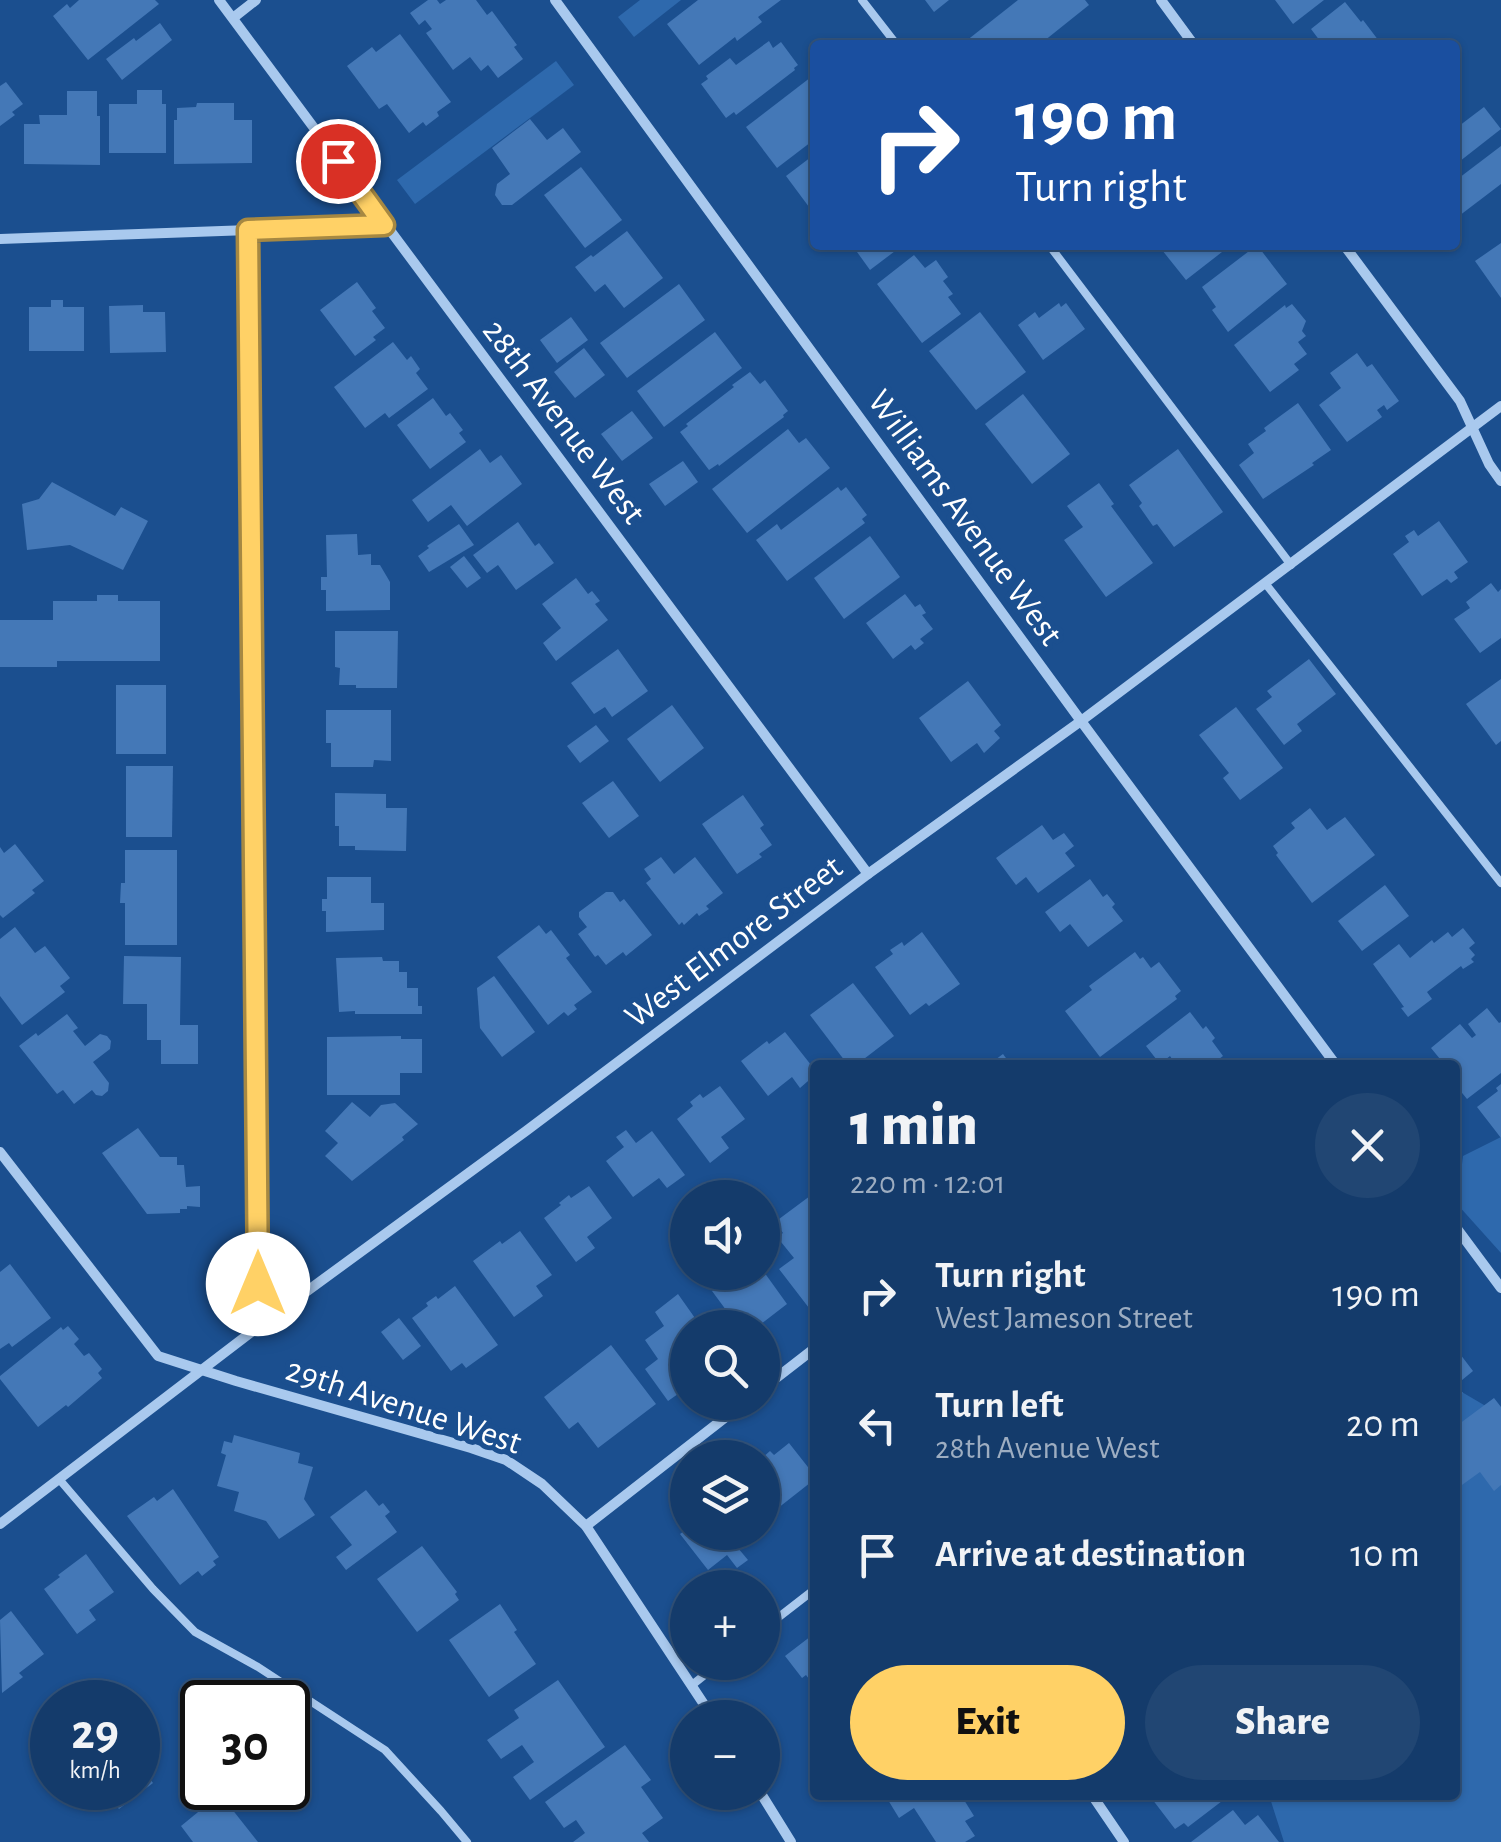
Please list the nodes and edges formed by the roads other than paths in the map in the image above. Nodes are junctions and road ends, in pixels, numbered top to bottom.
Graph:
1 (219, 0) edge
2 (256, 0) edge
3 (555, 0) edge
4 (862, 0) edge
5 (1161, 0) edge
6 (232, 18) junction
7 (892, 40) edge
8 (1190, 40) edge
9 (384, 225) junction
10 (248, 230) junction
11 (0, 239) edge
12 (1052, 250) edge
13 (1348, 250) edge
14 (1501, 406) edge
15 (1472, 429) junction
16 (1501, 481) edge
17 (1291, 565) junction
18 (1265, 583) junction
19 (1081, 721) junction
20 (868, 874) junction
21 (1501, 884) edge
22 (1332, 1060) edge
23 (0, 1152) edge
24 (1460, 1233) edge
25 (1501, 1288) edge
26 (258, 1327) junction
27 (810, 1352) edge
28 (201, 1370) junction
29 (780, 1374) edge
30 (721, 1420) edge
31 (59, 1480) junction
32 (0, 1524) edge
33 (586, 1526) junction
34 (810, 1594) edge
35 (780, 1616) edge
36 (698, 1680) edge
37 (692, 1685) junction
38 (702, 1700) edge
39 (1095, 1800) edge
40 (771, 1810) edge
41 (467, 1842) edge
42 (791, 1842) edge
43 (1124, 1842) edge

1 - 6 street, 28th Avenue West
2 - 6 street
3 - 19 street, Williams Avenue West
4 - 7 lane
5 - 8 street
6 - 9 street, 28th Avenue West
9 - 10 street
9 - 20 street, 28th Avenue West
10 - 11 street
10 - 26 street
12 - 17 lane
13 - 15 street
14 - 15 street, West Elmore Street
15 - 16 street
15 - 17 street, West Elmore Street
17 - 18 street, West Elmore Street
18 - 19 street, West Elmore Street
18 - 21 lane
19 - 20 street, West Elmore Street
19 - 22 street, Williams Avenue West
20 - 26 street, West Elmore Street
23 - 28 street, 29th Avenue West
24 - 25 street
26 - 28 street, West Elmore Street
27 - 29 street
28 - 31 street, West Elmore Street
28 - 33 street, 29th Avenue West
30 - 33 street
31 - 32 street, West Elmore Street
31 - 41 lane
33 - 37 street, 29th Avenue West
34 - 35 lane
36 - 37 lane
37 - 38 street, 29th Avenue West
39 - 43 street
40 - 42 street

